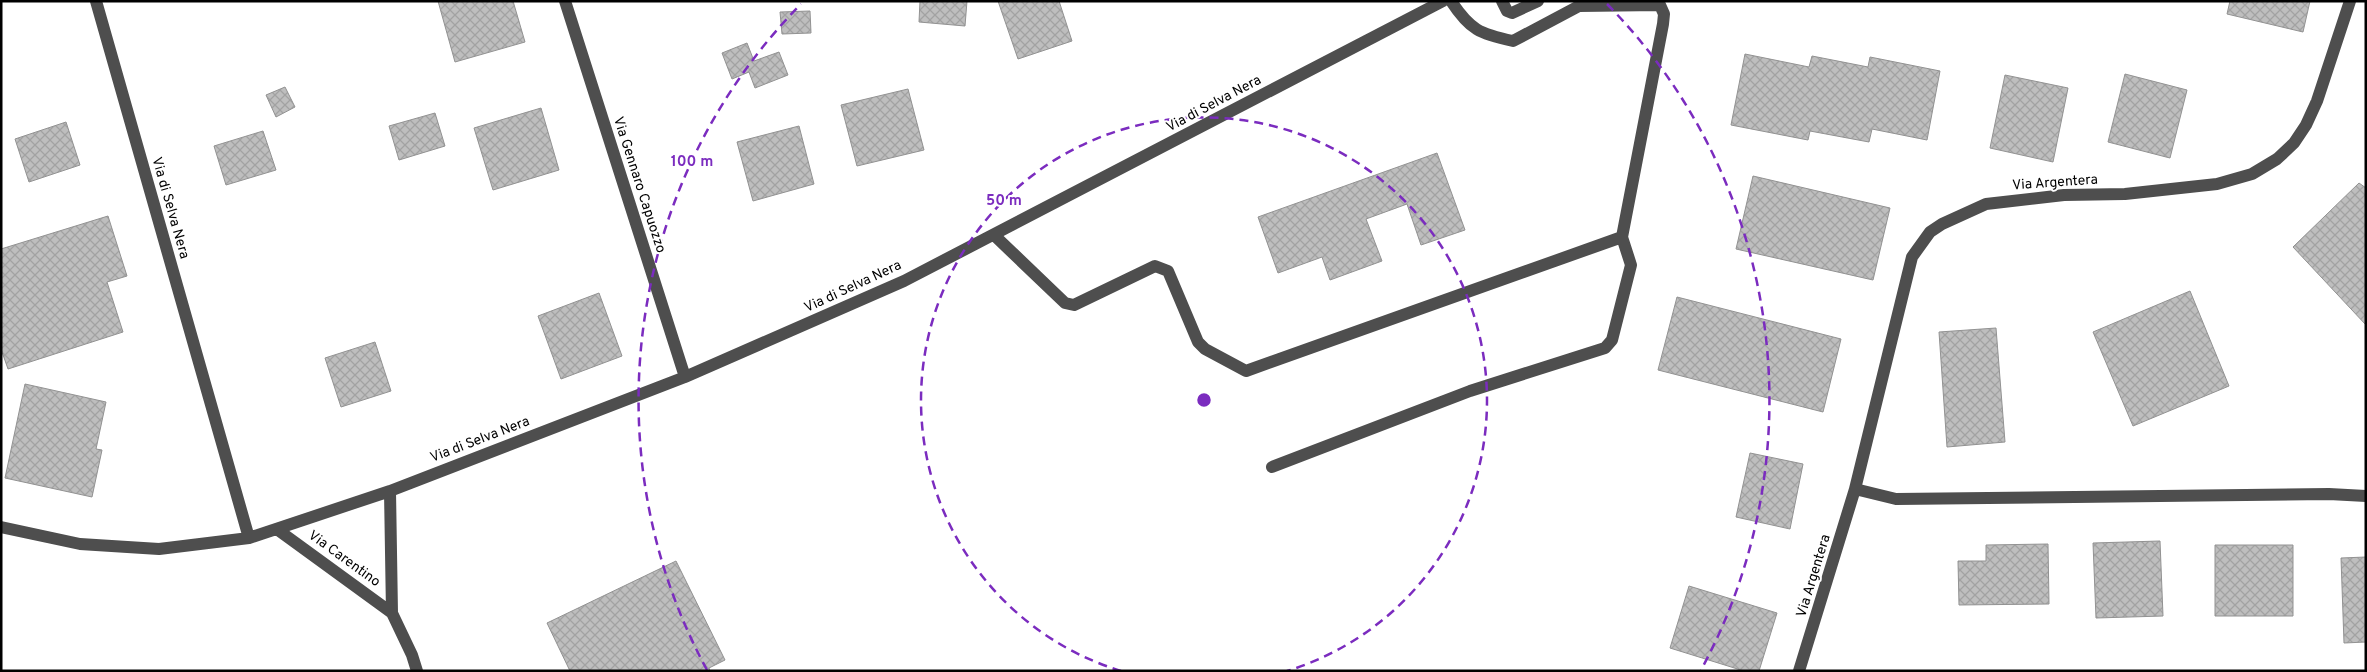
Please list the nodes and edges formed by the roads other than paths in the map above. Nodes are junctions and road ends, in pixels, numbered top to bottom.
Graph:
1 (96, 1) edge
2 (565, 1) edge
3 (1443, 1) edge
4 (1452, 1) edge
5 (1502, 1) edge
6 (1538, 1) edge
7 (2350, 1) edge
8 (994, 236) junction
9 (1622, 237) junction
10 (685, 377) junction
11 (1272, 467) dead end
12 (1855, 489) junction
13 (390, 491) junction
14 (2366, 496) edge
15 (1, 527) edge
16 (278, 530) junction
17 (249, 538) junction
18 (392, 613) junction
19 (417, 671) edge
20 (1799, 671) edge

1 - 17 street, Via di Selva Nera
2 - 10 street, Via Gennaro Capuozzo
3 - 8 street, Via di Selva Nera
4 - 9 street
5 - 6 street
7 - 12 street, Via Argentera
8 - 9 street
8 - 10 street, Via di Selva Nera
9 - 11 street
10 - 13 street, Via di Selva Nera
12 - 14 street
12 - 20 street, Via Argentera
13 - 16 street, Via di Selva Nera
13 - 18 street, Via Carentino
15 - 17 street, Via di Selva Nera
16 - 17 street, Via di Selva Nera
16 - 18 street, Via Carentino
18 - 19 street, Via Carentino

